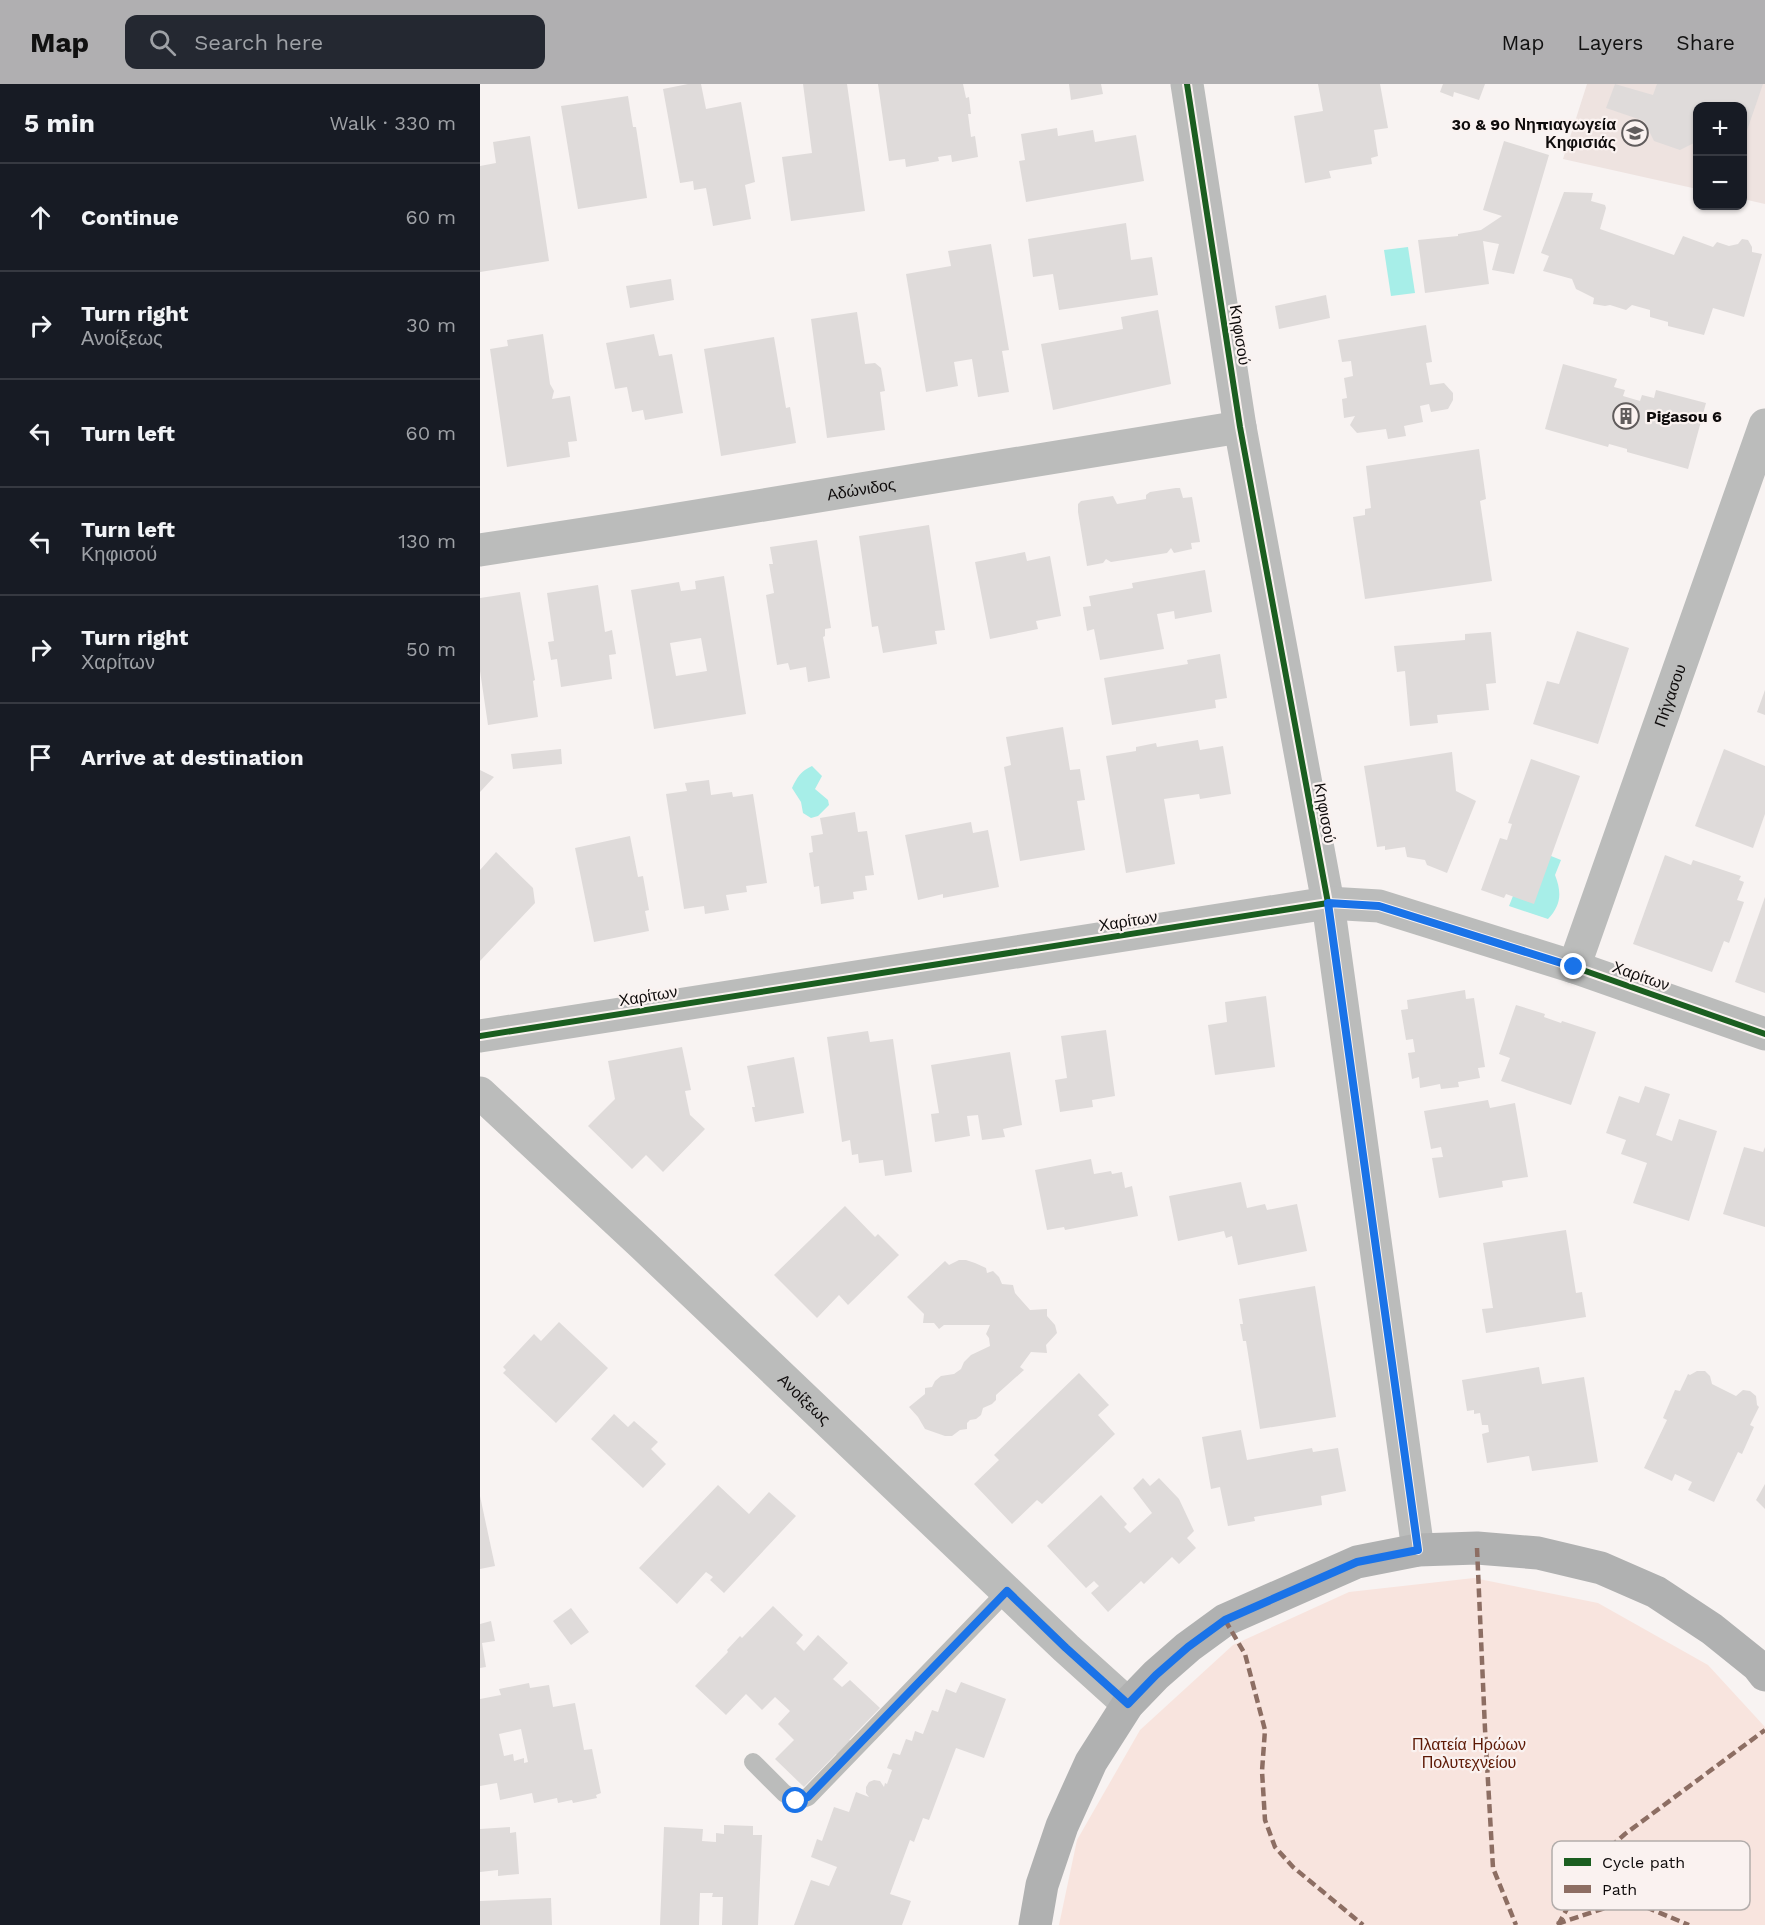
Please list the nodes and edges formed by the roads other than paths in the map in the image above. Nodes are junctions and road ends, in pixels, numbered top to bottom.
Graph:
1 (1187, 84) edge
2 (1765, 425) edge
3 (1240, 427) junction
4 (480, 550) edge
5 (1328, 903) junction
6 (1574, 967) junction
7 (1765, 1034) edge
8 (480, 1036) edge
9 (480, 1093) edge
10 (1418, 1550) junction
11 (1007, 1591) junction
12 (1763, 1667) edge
13 (1128, 1704) junction
14 (753, 1762) dead end
15 (1035, 1925) edge

1 - 3 street, Κηφισού
2 - 6 street, Πήγασου
3 - 4 street, Αδώνιδος
3 - 5 street, Κηφισού
5 - 6 street, Χαρίτων
5 - 8 street, Χαρίτων
5 - 10 street, Κηφισού
6 - 7 street, Χαρίτων
9 - 11 street, Ανοίξεως
10 - 12 street
10 - 13 street
11 - 13 street, Ανοίξεως
11 - 14 lane
13 - 15 street

